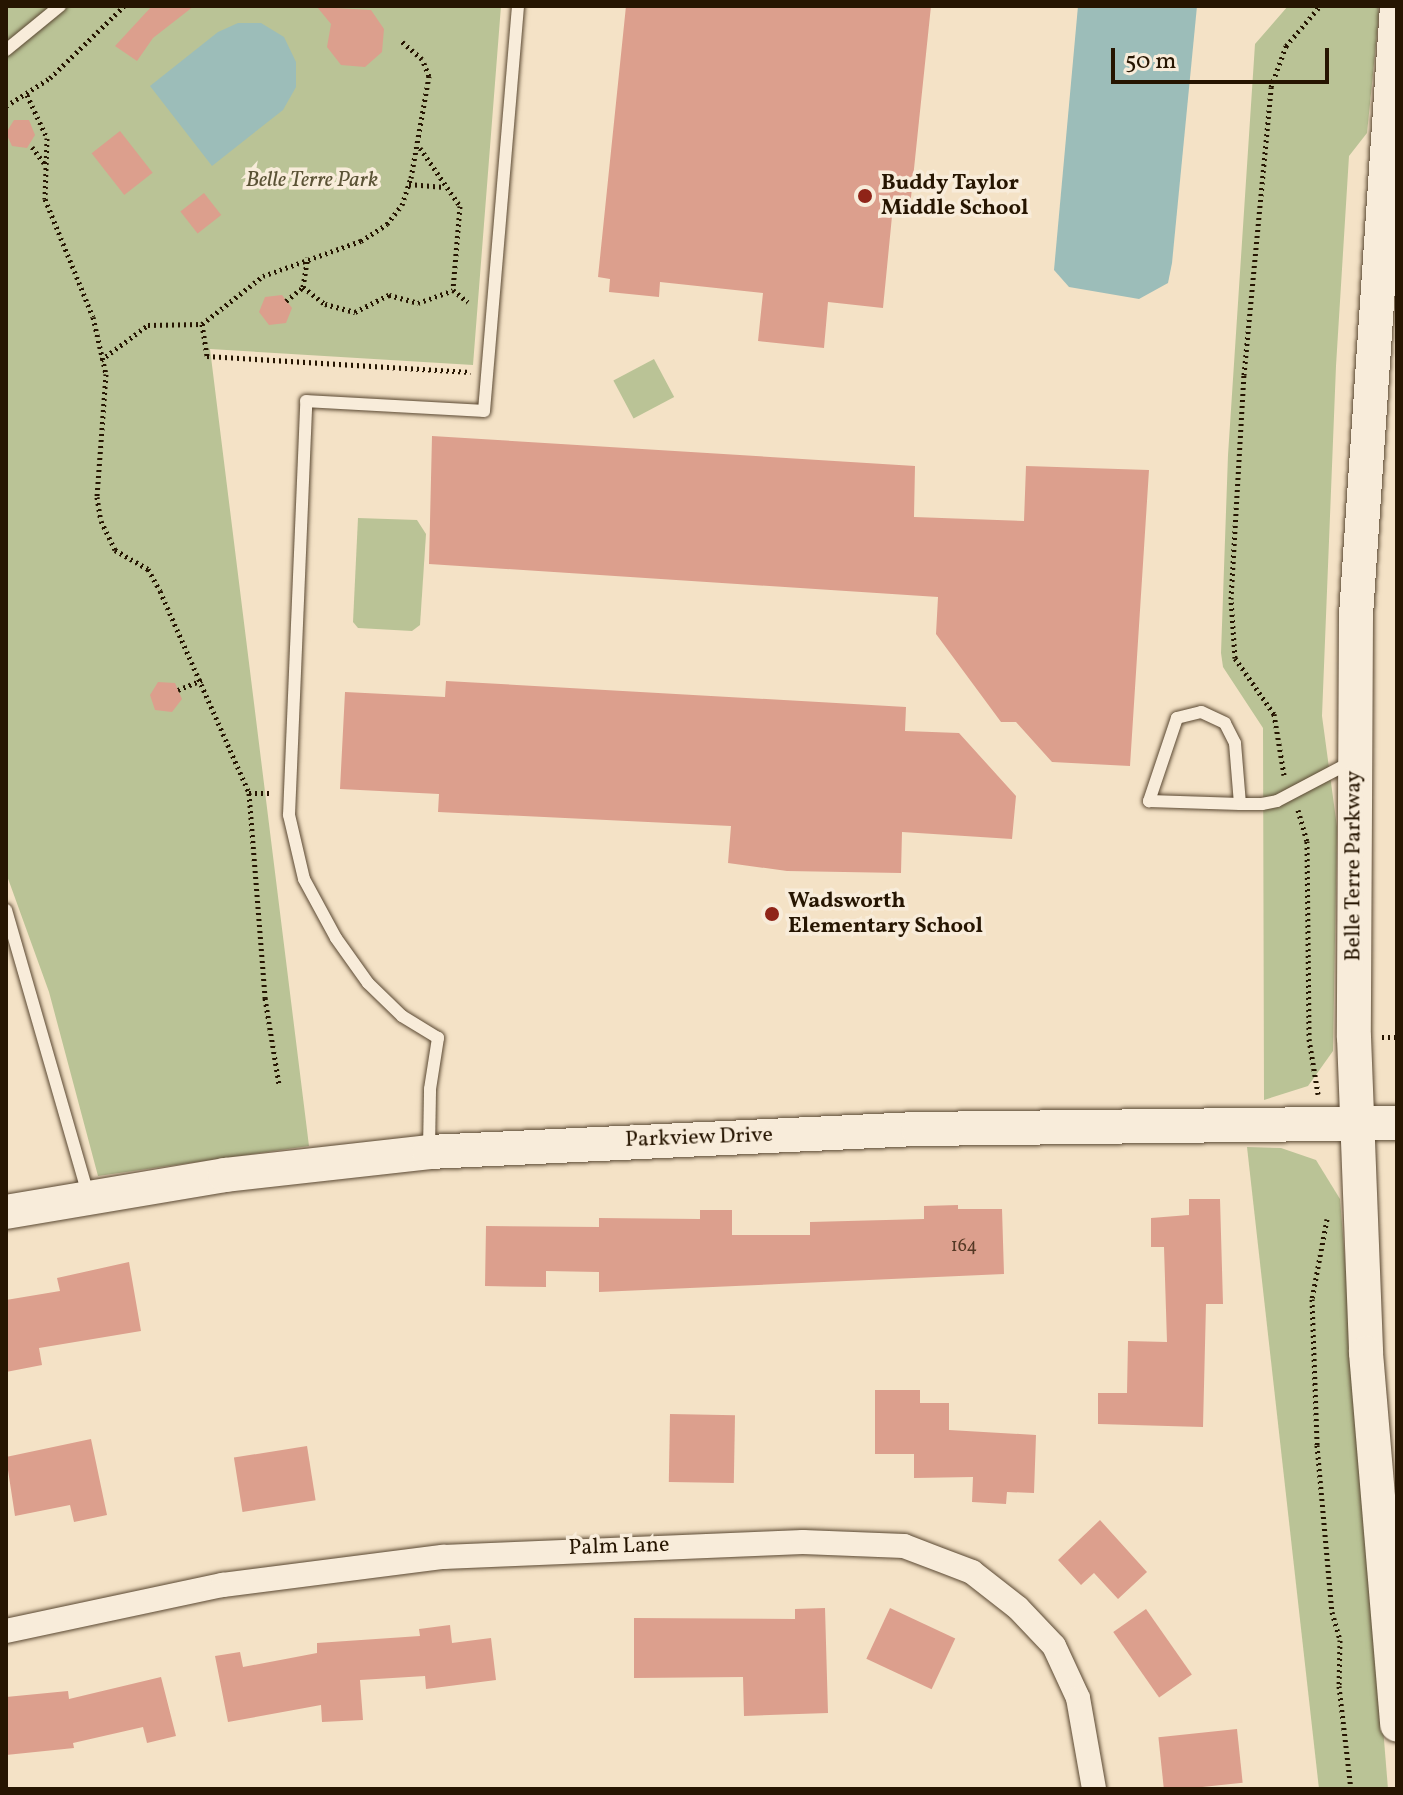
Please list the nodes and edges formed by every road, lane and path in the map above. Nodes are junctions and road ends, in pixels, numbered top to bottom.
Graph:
1 (60, 6) edge
2 (124, 6) edge
3 (518, 6) edge
4 (1320, 6) edge
5 (1397, 6) edge
6 (100, 30) junction
7 (109, 37) dead end
8 (401, 41) dead end
9 (6, 50) edge
10 (27, 95) junction
11 (6, 106) edge
12 (32, 147) dead end
13 (420, 148) junction
14 (44, 163) junction
15 (409, 184) junction
16 (446, 187) junction
17 (308, 257) junction
18 (303, 287) junction
19 (453, 290) junction
20 (286, 301) dead end
21 (468, 302) dead end
22 (202, 324) junction
23 (101, 360) junction
24 (487, 373) junction
25 (202, 680) junction
26 (178, 690) dead end
27 (1355, 759) junction
28 (1283, 772) dead end
29 (1240, 804) junction
30 (1304, 825) dead end
31 (6, 910) edge
32 (1386, 1037) dead end
33 (1397, 1037) edge
34 (1315, 1077) dead end
35 (279, 1084) dead end
36 (1356, 1123) junction
37 (1397, 1123) edge
38 (429, 1152) junction
39 (88, 1196) junction
40 (6, 1212) edge
41 (1328, 1213) dead end
42 (6, 1631) edge
43 (1397, 1725) edge
44 (1094, 1789) edge
45 (1351, 1789) edge

1 - 9 lane
2 - 6 path
3 - 24 lane
4 - 28 path
5 - 27 main road, Belle Terre Parkway
6 - 7 path
6 - 10 path
8 - 13 path
10 - 11 path
10 - 14 path
12 - 14 path
13 - 15 path
13 - 16 path
14 - 23 path
15 - 16 path
15 - 17 path
16 - 19 path
17 - 18 path
17 - 22 path
18 - 19 path
18 - 20 path
19 - 21 path
22 - 23 path
22 - 24 path
23 - 25 path
24 - 38 lane
25 - 26 path
25 - 35 path
27 - 29 lane
27 - 36 main road, Belle Terre Parkway
29 - 29 lane
30 - 34 path
31 - 39 lane
32 - 33 path
36 - 37 main road, Parkview Drive
36 - 38 main road, Parkview Drive
36 - 43 main road, Belle Terre Parkway
38 - 39 main road, Parkview Drive
39 - 40 main road, Parkview Drive
41 - 45 path
42 - 44 street, Palm Lane

